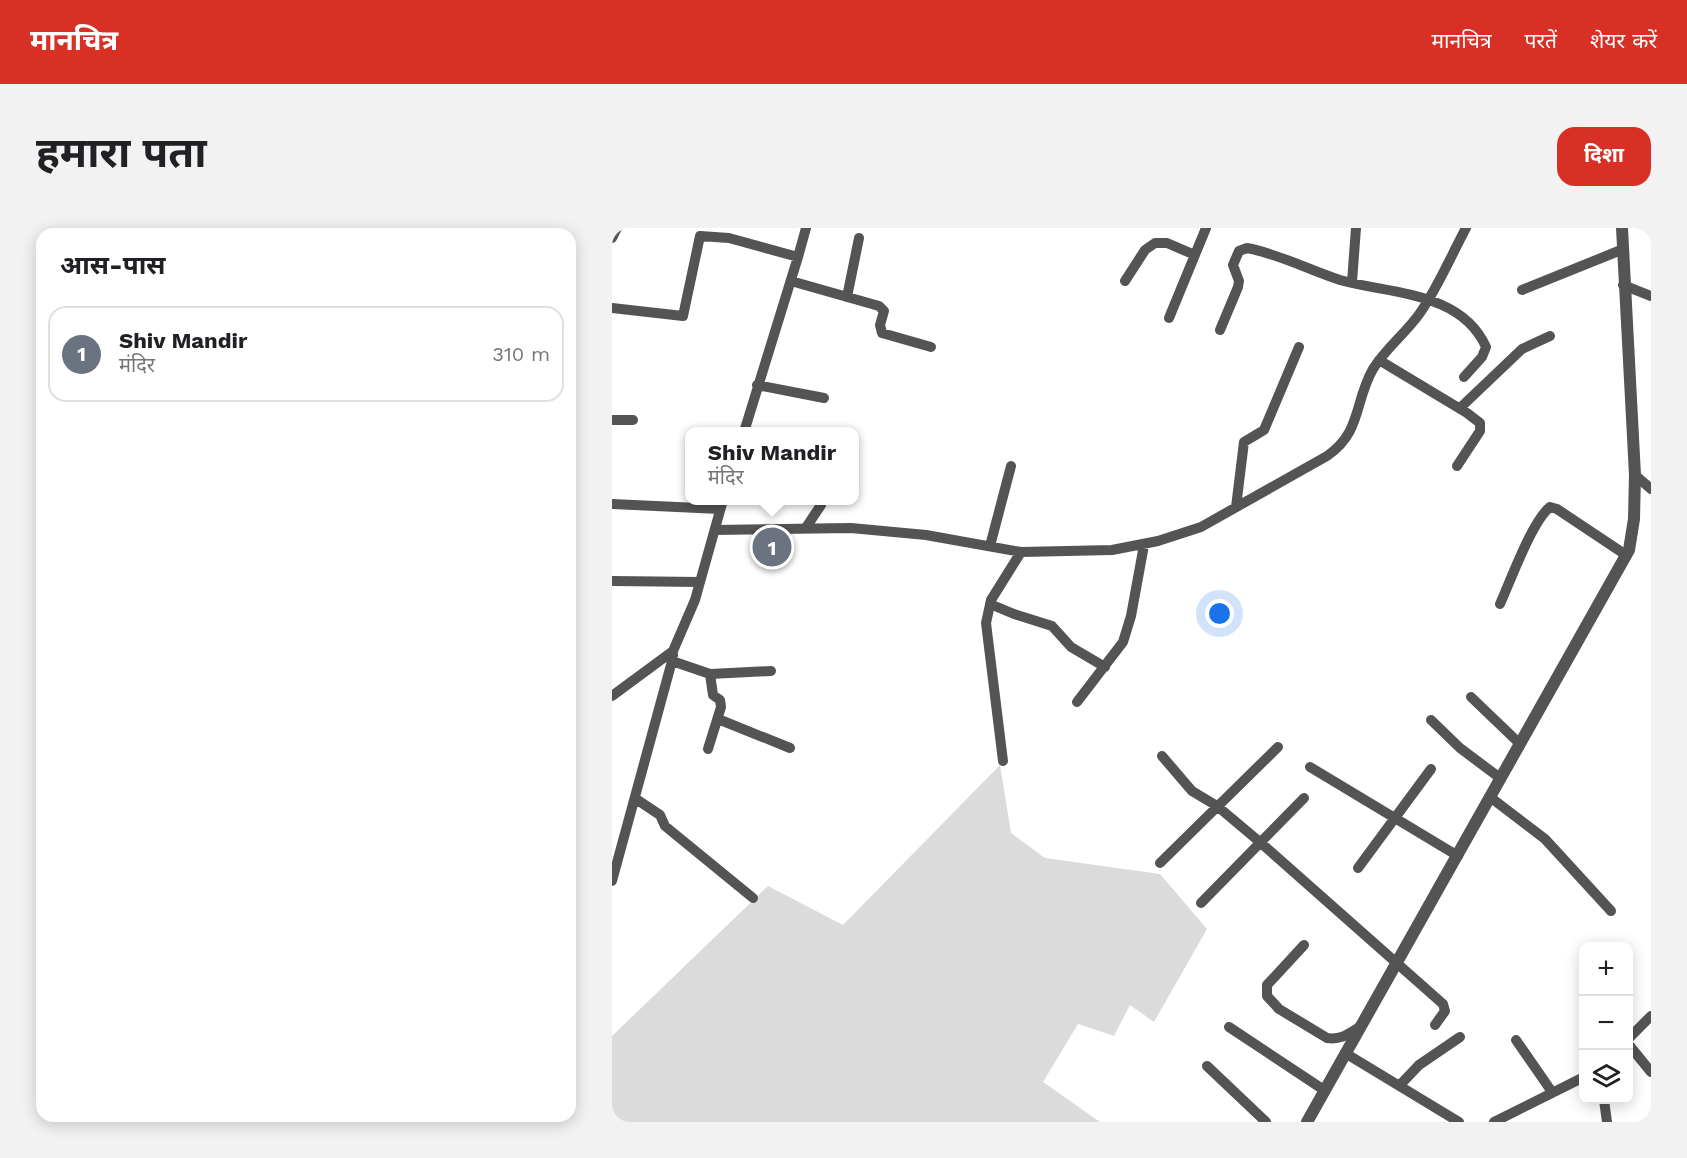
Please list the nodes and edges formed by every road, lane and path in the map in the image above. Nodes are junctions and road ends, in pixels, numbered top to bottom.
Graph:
1 (617, 228) edge
2 (806, 228) edge
3 (1206, 228) edge
4 (1356, 228) edge
5 (1466, 228) edge
6 (1622, 228) edge
7 (612, 238) edge
8 (859, 238) dead end
9 (1621, 250) junction
10 (1194, 255) junction
11 (798, 257) junction
12 (791, 281) junction
13 (1125, 281) dead end
14 (1352, 282) junction
15 (1623, 285) junction
16 (1522, 290) dead end
17 (1651, 296) edge
18 (847, 297) junction
19 (1428, 298) junction
20 (612, 308) edge
21 (1169, 318) dead end
22 (1220, 330) dead end
23 (1550, 336) dead end
24 (931, 347) dead end
25 (1299, 347) dead end
26 (1379, 360) junction
27 (1464, 377) dead end
28 (757, 385) junction
29 (824, 398) dead end
30 (1460, 408) junction
31 (612, 420) edge
32 (633, 420) dead end
33 (745, 427) edge
34 (1011, 466) dead end
35 (1457, 466) dead end
36 (1635, 475) junction
37 (1651, 489) edge
38 (612, 504) edge
39 (685, 505) edge
40 (722, 505) edge
41 (821, 505) edge
42 (1236, 507) junction
43 (807, 526) junction
44 (715, 530) junction
45 (1144, 545) junction
46 (990, 546) junction
47 (1021, 552) junction
48 (1626, 555) junction
49 (612, 581) edge
50 (700, 582) junction
51 (990, 604) junction
52 (1500, 604) dead end
53 (673, 656) junction
54 (1105, 667) junction
55 (771, 671) dead end
56 (710, 674) junction
57 (612, 696) edge
58 (1471, 697) dead end
59 (1077, 702) dead end
60 (718, 719) junction
61 (1431, 720) dead end
62 (1519, 743) junction
63 (1278, 747) dead end
64 (790, 748) dead end
65 (708, 749) dead end
66 (1162, 756) dead end
67 (1003, 761) dead end
68 (1310, 767) dead end
69 (1431, 769) dead end
70 (1500, 778) junction
71 (1490, 797) junction
72 (1304, 798) dead end
73 (636, 799) junction
74 (1217, 807) junction
75 (1395, 816) junction
76 (1261, 843) junction
77 (1458, 856) junction
78 (1160, 862) dead end
79 (1358, 868) dead end
80 (612, 881) edge
81 (753, 898) dead end
82 (1201, 903) dead end
83 (1611, 911) dead end
84 (1304, 945) dead end
85 (1394, 964) junction
86 (1651, 1016) edge
87 (1435, 1025) dead end
88 (1229, 1027) dead end
89 (1358, 1028) junction
90 (1633, 1034) edge
91 (1460, 1037) dead end
92 (1516, 1040) dead end
93 (1633, 1050) edge
94 (1345, 1053) junction
95 (1207, 1066) dead end
96 (1651, 1072) edge
97 (1579, 1079) edge
98 (1400, 1085) junction
99 (1324, 1090) junction
100 (1552, 1092) junction
101 (1605, 1104) edge
102 (1266, 1122) edge
103 (1307, 1122) edge
104 (1459, 1122) edge
105 (1494, 1122) edge
106 (1607, 1122) edge

1 - 7 street
2 - 11 street
3 - 10 street
4 - 14 street
5 - 19 street
6 - 9 street
8 - 18 street
9 - 15 street
9 - 16 street
10 - 13 street
10 - 21 street
11 - 12 street
11 - 20 street
12 - 18 street
12 - 28 street
14 - 19 street
14 - 22 street
15 - 17 street
15 - 36 street
18 - 24 street
19 - 26 street
19 - 27 street
23 - 30 street
25 - 42 street
26 - 30 street
26 - 42 street
28 - 29 street
28 - 33 street
30 - 35 street
31 - 32 street
34 - 46 street
36 - 37 street
36 - 48 street
38 - 39 street
40 - 44 street
41 - 43 street
42 - 45 street
43 - 44 street
43 - 46 street
44 - 50 street
45 - 47 street
45 - 54 street
46 - 47 street
47 - 51 street
48 - 52 street
48 - 62 street
49 - 50 street
50 - 53 street
51 - 54 street
51 - 67 street
53 - 56 street
53 - 57 street
53 - 73 street
54 - 59 street
55 - 56 street
56 - 60 street
58 - 62 street
60 - 64 street
60 - 65 street
61 - 70 street
62 - 70 street
63 - 74 street
66 - 74 street
68 - 75 street
69 - 75 street
70 - 71 street
71 - 77 street
71 - 83 street
72 - 76 street
73 - 80 street
73 - 81 street
74 - 76 street
74 - 78 street
75 - 77 street
75 - 79 street
76 - 82 street
76 - 85 street
77 - 85 street
84 - 89 street
85 - 87 street
85 - 89 street
86 - 90 street
88 - 99 street
89 - 94 street
91 - 98 street
92 - 100 street
93 - 96 street
94 - 98 street
94 - 99 street
95 - 102 street
97 - 100 street
98 - 104 street
99 - 103 street
100 - 105 street
101 - 106 street

